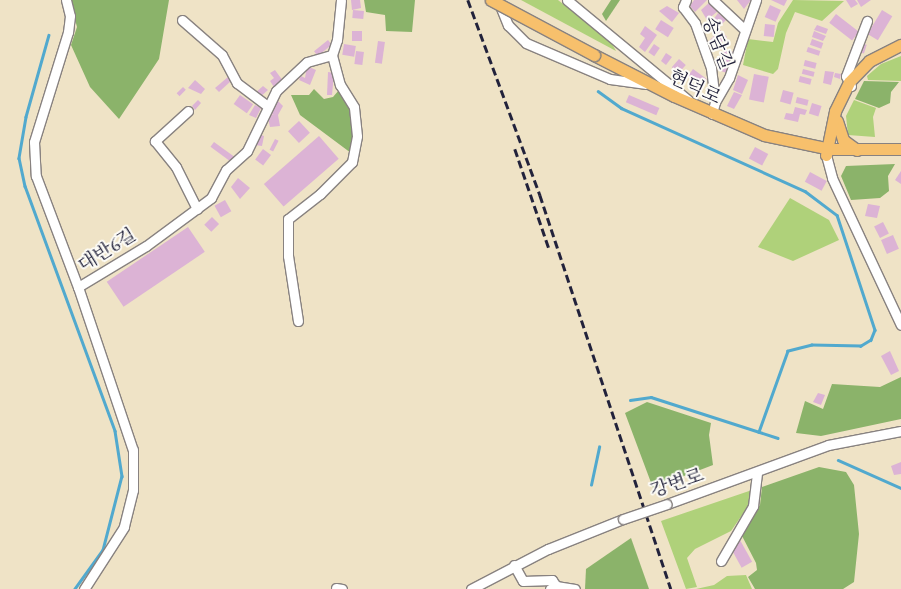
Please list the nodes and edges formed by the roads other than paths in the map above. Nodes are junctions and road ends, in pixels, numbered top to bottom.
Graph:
1 (66, 0) edge
2 (341, 0) edge
3 (491, 0) edge
4 (498, 0) edge
5 (567, 0) edge
6 (686, 0) edge
7 (713, 0) edge
8 (756, 0) edge
9 (182, 20) dead end
10 (867, 21) dead end
11 (744, 29) junction
12 (901, 47) edge
13 (332, 56) junction
14 (648, 84) junction
15 (850, 84) junction
16 (715, 102) junction
17 (267, 106) junction
18 (696, 107) junction
19 (188, 111) dead end
20 (712, 114) junction
21 (837, 121) junction
22 (857, 150) junction
23 (901, 151) edge
24 (828, 152) junction
25 (198, 209) junction
26 (78, 287) junction
27 (298, 320) dead end
28 (901, 325) edge
29 (901, 431) edge
30 (758, 473) junction
31 (721, 561) dead end
32 (514, 565) junction
33 (553, 587) edge
34 (573, 588) edge
35 (84, 589) edge
36 (472, 589) edge

1 - 26 street
2 - 13 street
3 - 14 main road, 현덕로, bridge
4 - 14 street
5 - 18 street
6 - 16 street, 송담길
7 - 11 street, 송담길
8 - 11 street, 송담길
9 - 17 street
10 - 15 street
11 - 16 street, 송담길
12 - 15 main road
13 - 17 street, 대반6길
13 - 27 street
14 - 18 main road, 현덕로
15 - 21 main road
15 - 24 main road
16 - 20 street, 송담길
17 - 25 street, 대반6길
18 - 20 main road, 현덕로
19 - 25 street
20 - 24 main road, 현덕로
21 - 22 main road
21 - 24 main road
22 - 23 main road, 현덕로
22 - 24 main road, 현덕로
23 - 24 main road, 현덕로
24 - 28 street
25 - 26 street, 대반6길
26 - 35 street, 대반6길
29 - 30 street, 강변로
30 - 31 street
30 - 32 street, 강변로, bridge
32 - 33 street
32 - 36 street, 강변로
33 - 34 street

